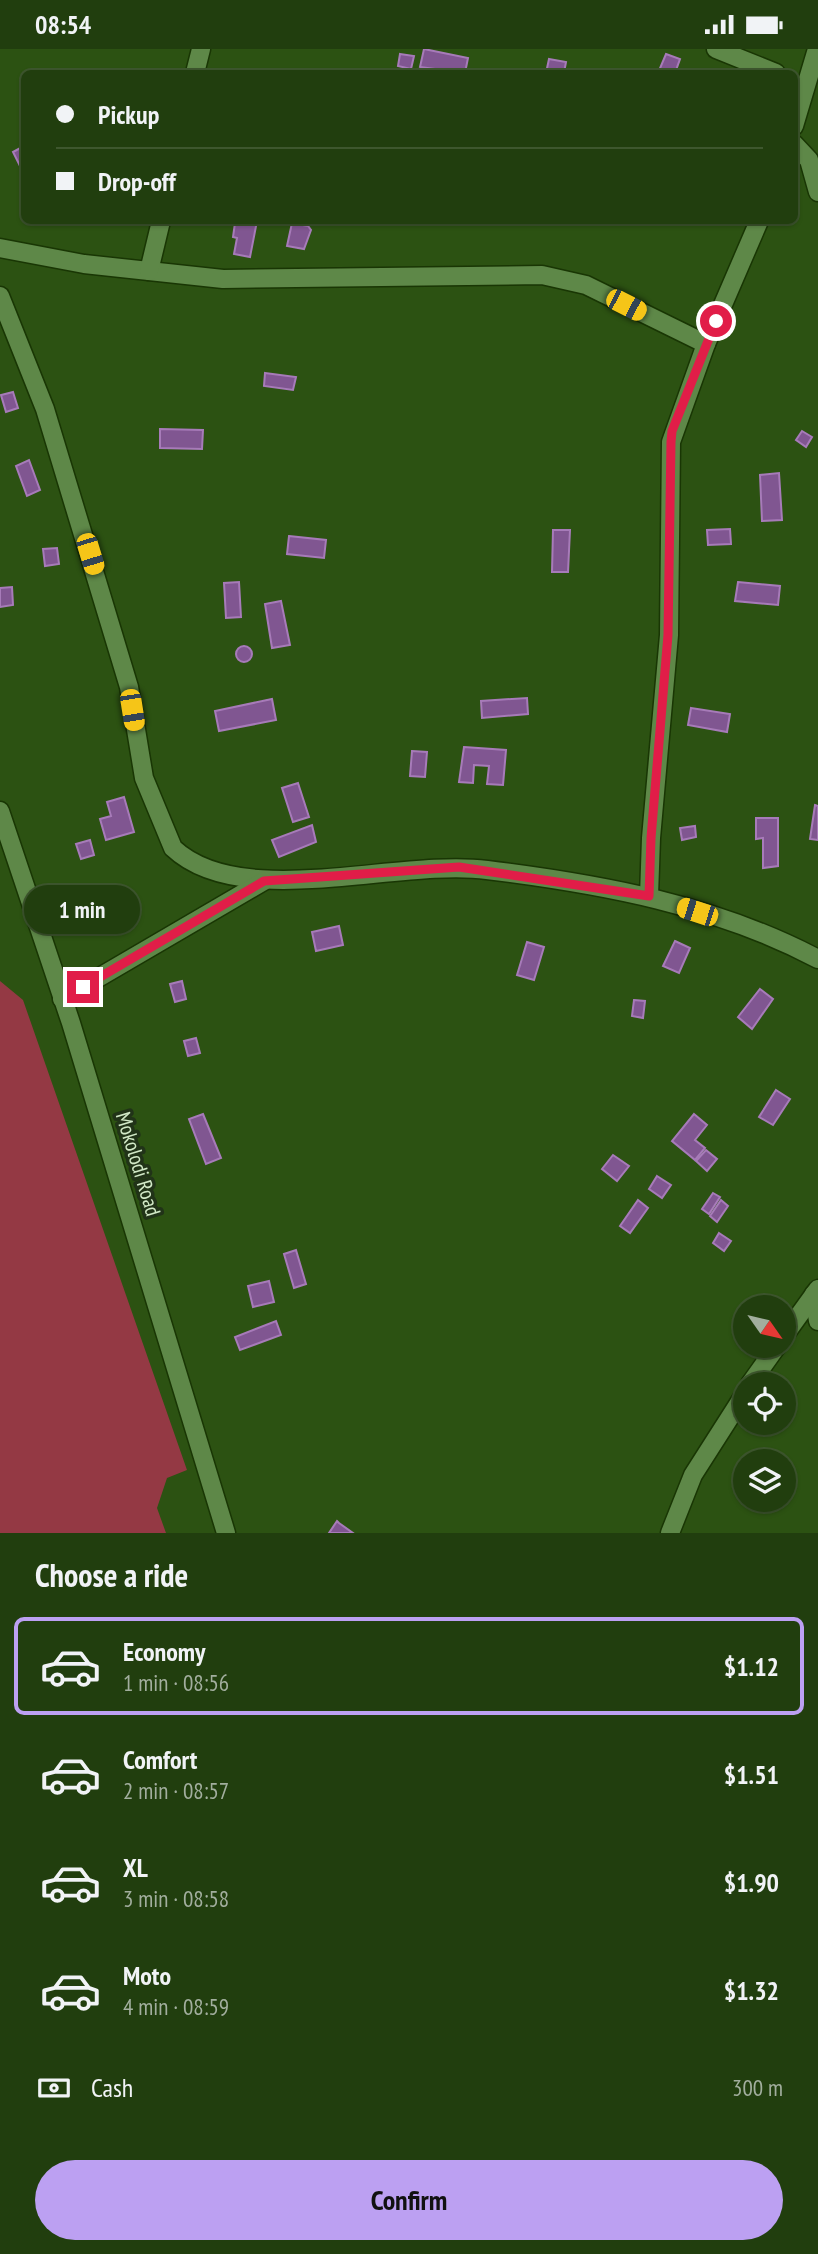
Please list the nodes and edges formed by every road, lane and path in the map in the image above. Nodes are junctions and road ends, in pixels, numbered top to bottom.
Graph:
1 (201, 49) edge
2 (716, 49) edge
3 (817, 49) edge
4 (196, 70) edge
5 (768, 70) edge
6 (800, 84) edge
7 (798, 148) edge
8 (818, 192) edge
9 (160, 224) edge
10 (758, 224) edge
11 (0, 248) edge
12 (149, 271) junction
13 (0, 296) edge
14 (706, 344) junction
15 (0, 811) edge
16 (264, 881) junction
17 (649, 896) junction
18 (818, 959) edge
19 (62, 999) junction
20 (816, 1291) edge
21 (796, 1319) edge
22 (818, 1321) edge
23 (733, 1412) edge
24 (226, 1533) edge
25 (670, 1533) edge

1 - 4 street
2 - 5 street
3 - 6 street
7 - 8 street
9 - 12 street
10 - 14 street
11 - 12 street
12 - 14 street
13 - 16 street
14 - 17 street
15 - 19 street, Mokolodi Road
16 - 17 street
16 - 19 street
17 - 18 street
19 - 24 street, Mokolodi Road
20 - 21 street
20 - 22 street
23 - 25 street

